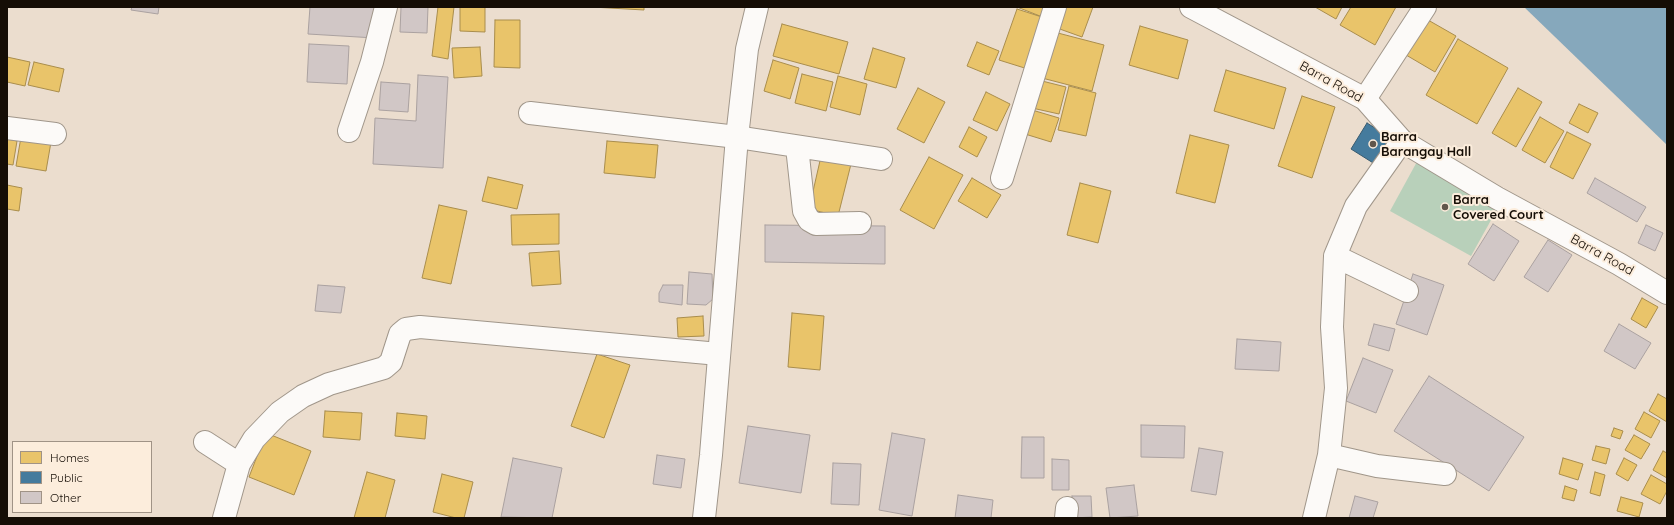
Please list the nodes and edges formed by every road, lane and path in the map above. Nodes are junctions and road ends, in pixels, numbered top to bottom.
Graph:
1 (386, 7) edge
2 (757, 7) edge
3 (1056, 7) edge
4 (1191, 7) edge
5 (1425, 7) edge
6 (1364, 99) junction
7 (530, 113) dead end
8 (7, 128) edge
9 (349, 131) dead end
10 (55, 134) dead end
11 (737, 137) junction
12 (1402, 141) junction
13 (797, 147) junction
14 (881, 158) dead end
15 (1002, 178) dead end
16 (860, 223) dead end
17 (1336, 256) junction
18 (1407, 291) dead end
19 (1667, 293) edge
20 (719, 354) junction
21 (205, 442) dead end
22 (1329, 455) junction
23 (239, 464) junction
24 (1445, 474) dead end
25 (224, 518) edge
26 (704, 518) edge
27 (1314, 518) edge

1 - 9 street
2 - 11 street
3 - 15 street
4 - 6 street, Barra Road
5 - 6 street
6 - 12 street, Barra Road
7 - 11 street
8 - 10 street
11 - 13 street
11 - 20 street
12 - 17 street
12 - 19 street, Barra Road
13 - 14 street
13 - 16 street
17 - 18 street
17 - 22 street
20 - 23 street
20 - 26 street
21 - 23 street
22 - 24 street
22 - 27 street
23 - 25 street

